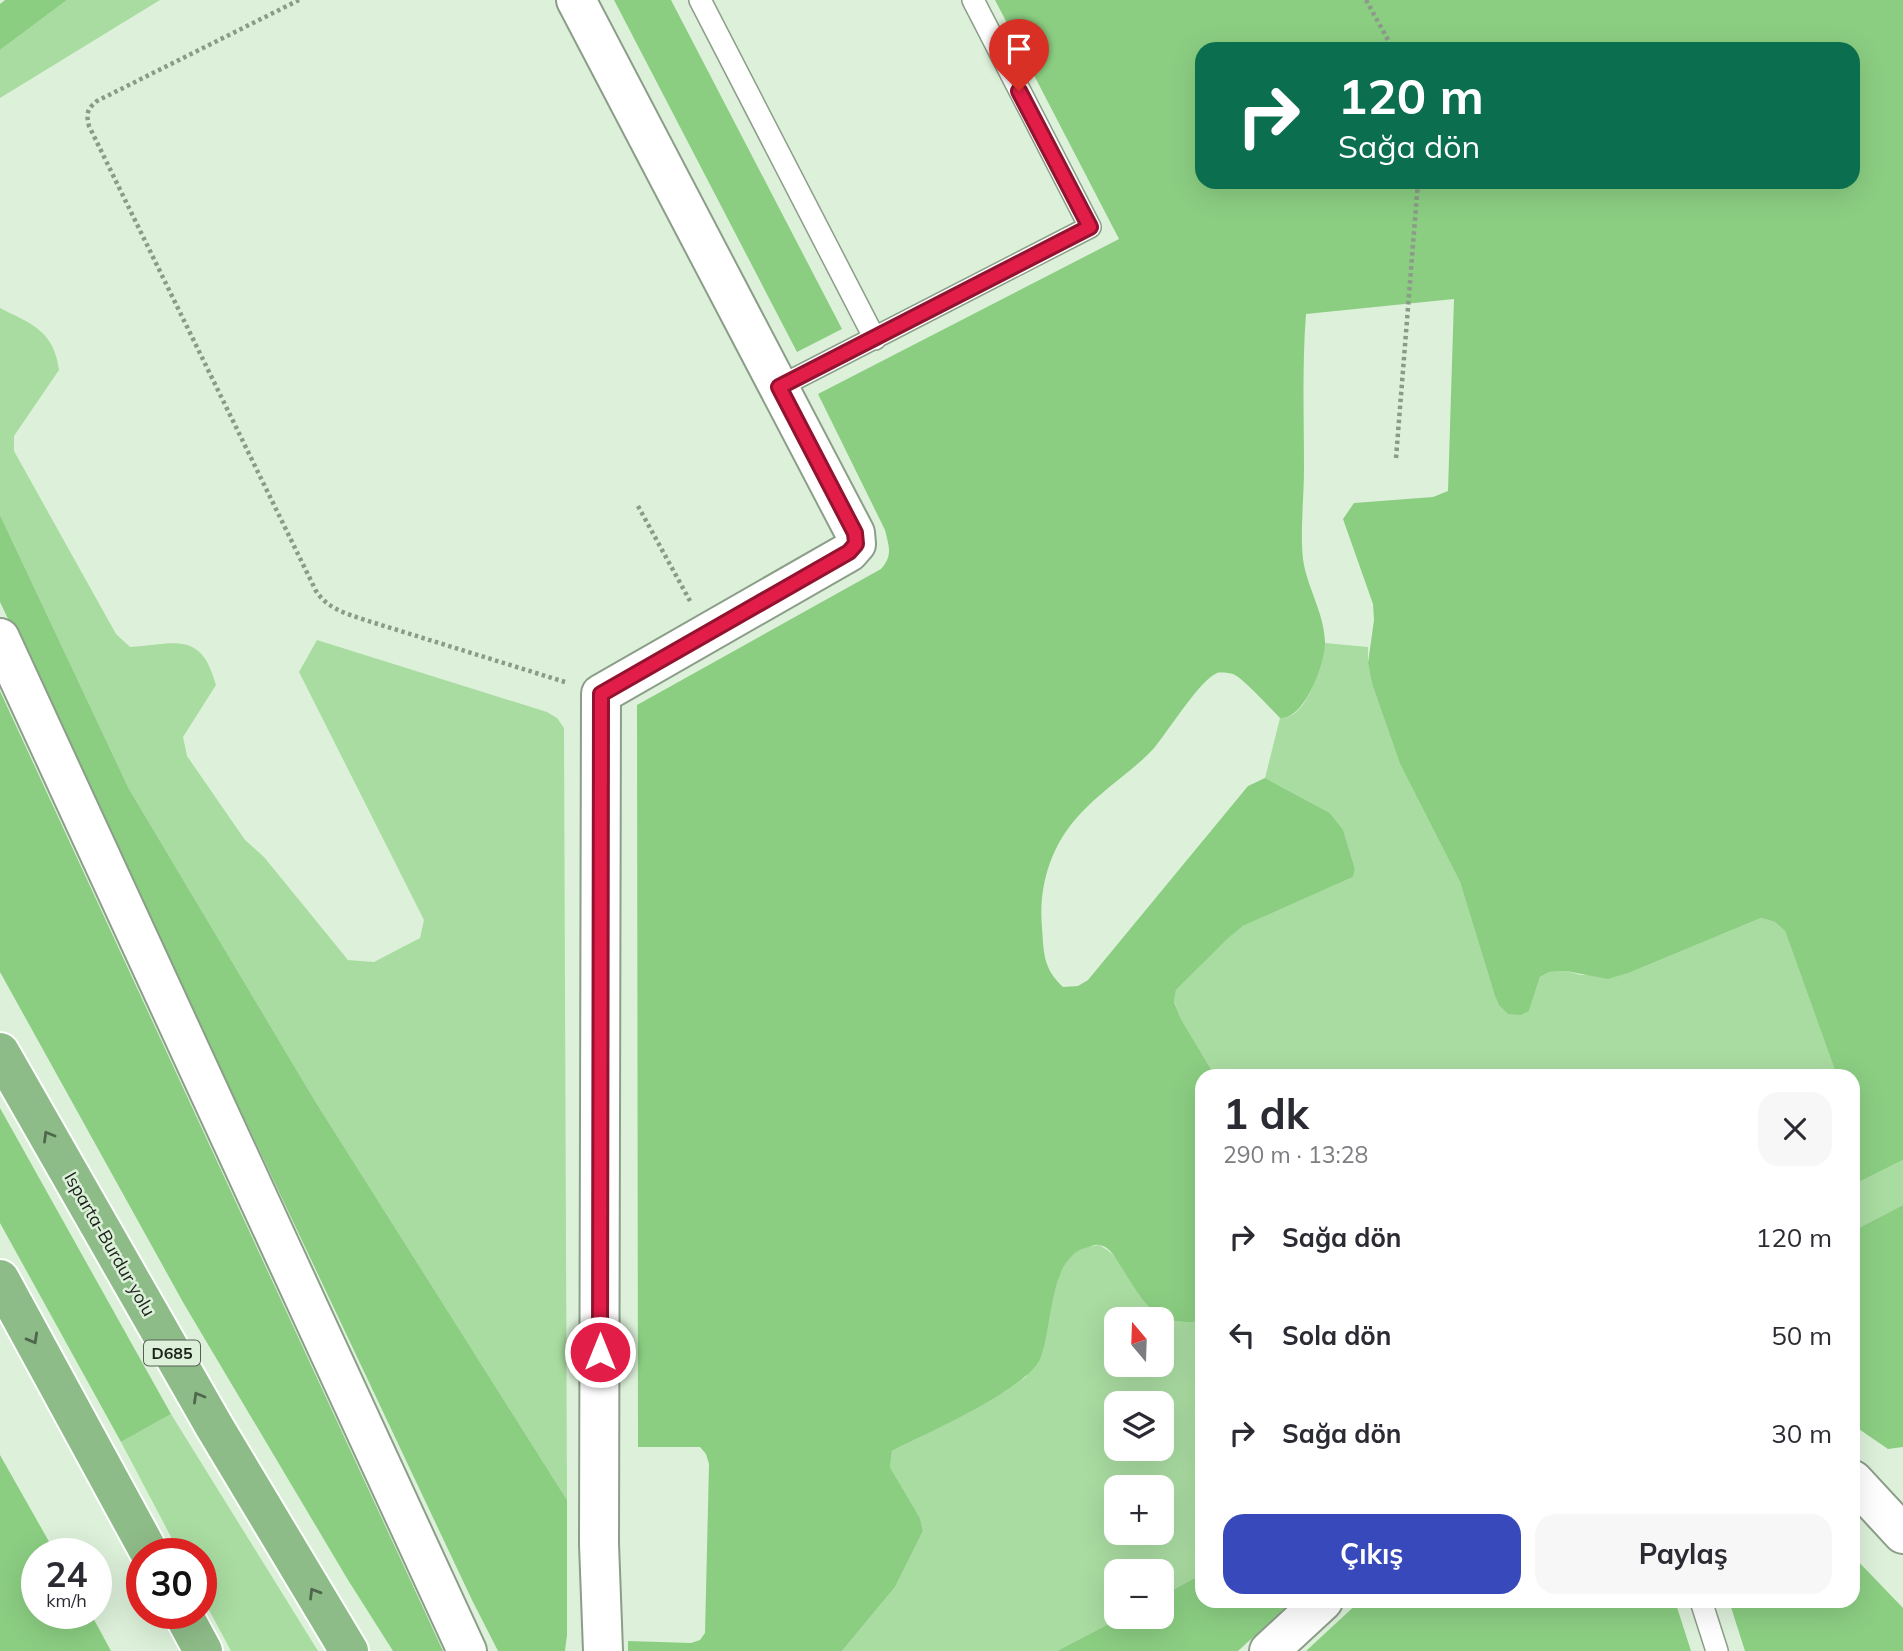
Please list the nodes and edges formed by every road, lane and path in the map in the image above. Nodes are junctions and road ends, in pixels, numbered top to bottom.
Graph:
1 (299, 0) edge
2 (576, 0) edge
3 (700, 0) edge
4 (972, 0) edge
5 (1366, 0) edge
6 (1389, 42) edge
7 (1417, 189) edge
8 (875, 338) junction
9 (779, 387) junction
10 (1396, 458) dead end
11 (638, 506) dead end
12 (707, 633) junction
13 (0, 638) edge
14 (601, 694) junction
15 (0, 1052) edge
16 (0, 1279) edge
17 (1860, 1488) edge
18 (1903, 1534) edge
19 (141, 1538) edge
20 (1315, 1608) edge
21 (1703, 1608) edge
22 (191, 1629) edge
23 (203, 1651) edge
24 (349, 1651) edge
25 (467, 1651) edge
26 (603, 1651) edge
27 (1269, 1651) edge
28 (1717, 1651) edge

1 - 14 path
2 - 9 street
3 - 8 lane
4 - 8 lane
5 - 6 path
7 - 10 path
8 - 9 lane
9 - 12 street
11 - 12 path
12 - 14 street
13 - 25 street
14 - 26 street
24 -> 15 highway, Isparta-Burdur yolu / D685
16 -> 19 highway
17 - 18 street
20 - 27 street
21 - 28 lane
22 - 23 highway

